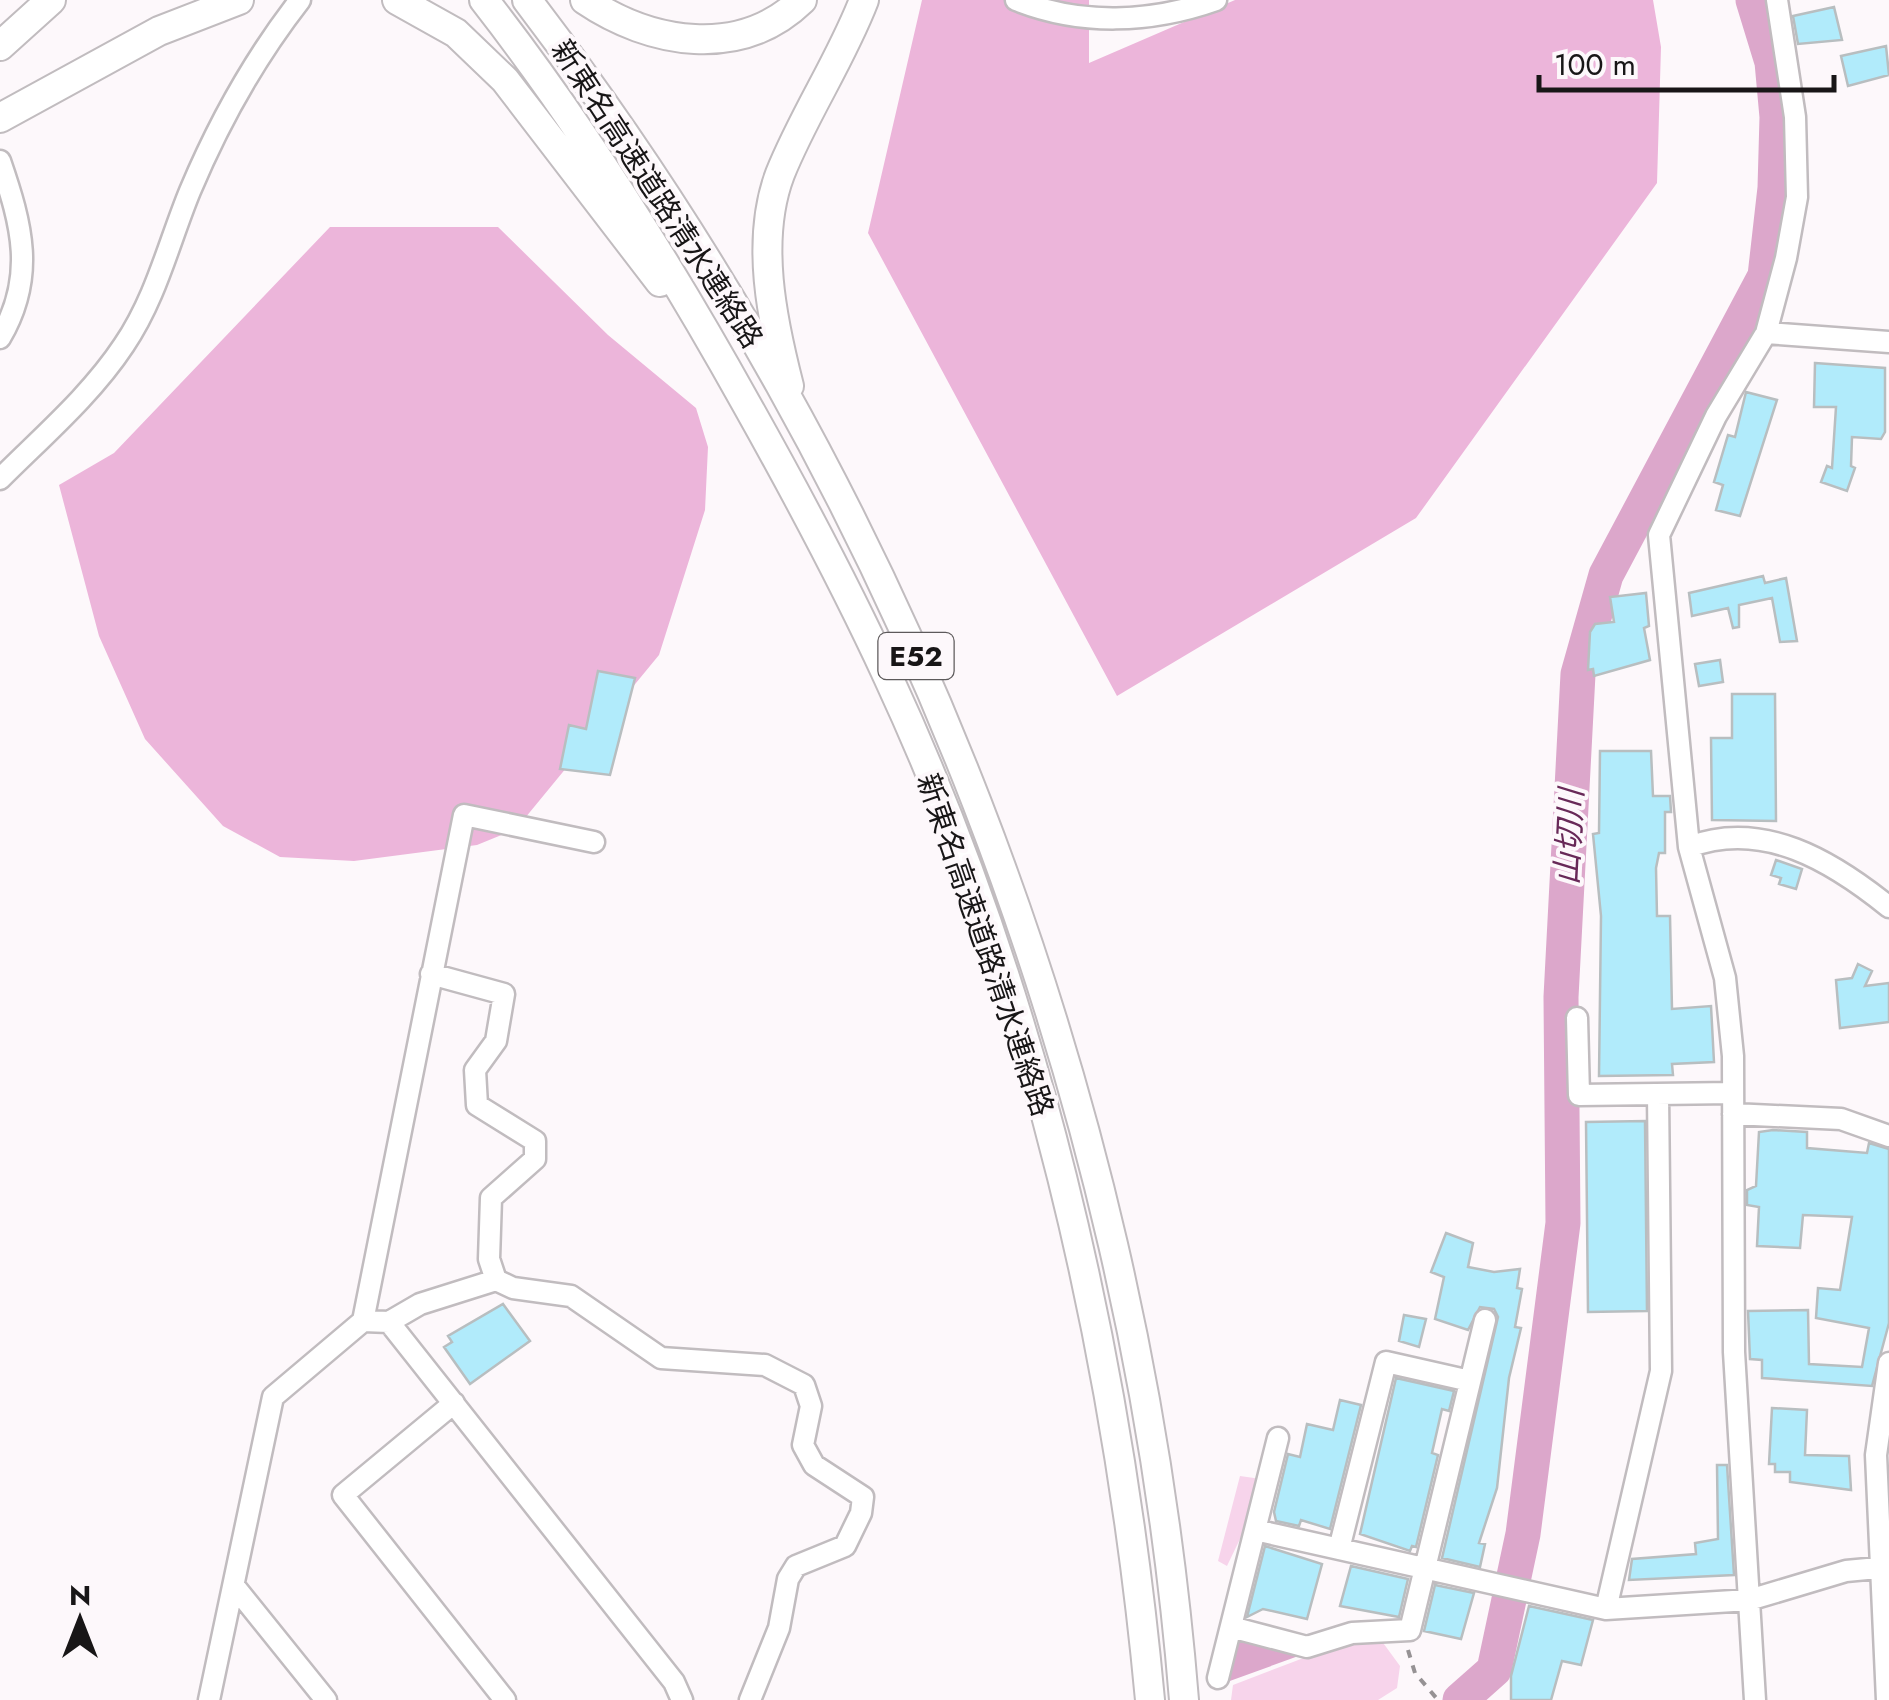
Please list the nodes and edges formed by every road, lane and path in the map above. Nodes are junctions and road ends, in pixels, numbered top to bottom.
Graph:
1 (24, 0) edge
2 (51, 0) edge
3 (238, 0) edge
4 (300, 0) edge
5 (397, 0) edge
6 (484, 0) edge
7 (526, 0) edge
8 (585, 0) edge
9 (802, 0) edge
10 (864, 0) edge
11 (1016, 0) edge
12 (1216, 0) edge
13 (1776, 0) edge
14 (0, 22) edge
15 (0, 46) edge
16 (0, 118) edge
17 (0, 161) edge
18 (659, 265) junction
19 (1766, 333) junction
20 (0, 338) edge
21 (1889, 342) edge
22 (796, 416) junction
23 (0, 479) edge
24 (594, 842) dead end
25 (1689, 847) junction
26 (1889, 907) edge
27 (431, 974) junction
28 (1577, 1018) dead end
29 (1658, 1094) junction
30 (1734, 1104) junction
31 (1889, 1136) edge
32 (496, 1280) junction
33 (1485, 1320) dead end
34 (363, 1321) junction
35 (389, 1322) junction
36 (1889, 1363) edge
37 (1470, 1381) junction
38 (454, 1403) junction
39 (1278, 1438) dead end
40 (1882, 1455) edge
41 (1255, 1530) junction
42 (1339, 1549) junction
43 (1884, 1566) edge
44 (1425, 1568) junction
45 (234, 1587) junction
46 (1748, 1600) junction
47 (1606, 1609) junction
48 (1231, 1627) junction
49 (1415, 1673) dead end
50 (1218, 1678) dead end
51 (210, 1700) edge
52 (326, 1700) edge
53 (505, 1700) edge
54 (682, 1700) edge
55 (750, 1700) edge
56 (1150, 1700) edge
57 (1184, 1700) edge
58 (1438, 1700) edge
59 (1755, 1700) edge
60 (1887, 1700) edge

1 - 14 highway
2 - 15 highway
3 - 16 highway
4 - 23 street
5 - 18 highway
6 - 18 highway, 新東名高速道路清水連絡路
7 - 22 highway, 新東名高速道路清水連絡路 / E52
8 - 9 highway
10 - 22 highway
11 - 12 street
13 - 19 street
17 - 20 street
18 - 56 highway, 新東名高速道路清水連絡路 / E52
19 - 21 street
19 - 25 street
22 - 57 highway, 新東名高速道路清水連絡路 / E52
24 - 27 street
25 - 26 street
25 - 30 street
27 - 32 street
27 - 34 street
28 - 29 street
29 - 30 street
29 - 47 street
30 - 31 street
30 - 46 street
32 - 35 street
32 - 55 street
33 - 37 street
34 - 35 street
34 - 45 street
35 - 38 street
36 - 40 street
37 - 42 street
37 - 44 street
38 - 53 street
38 - 54 street
39 - 41 street
40 - 43 street
41 - 42 street
41 - 48 street
42 - 44 street
43 - 46 street
43 - 60 street
44 - 47 street
44 - 48 street
45 - 51 street
45 - 52 street
46 - 47 street
46 - 59 street
48 - 50 street
49 - 58 path

